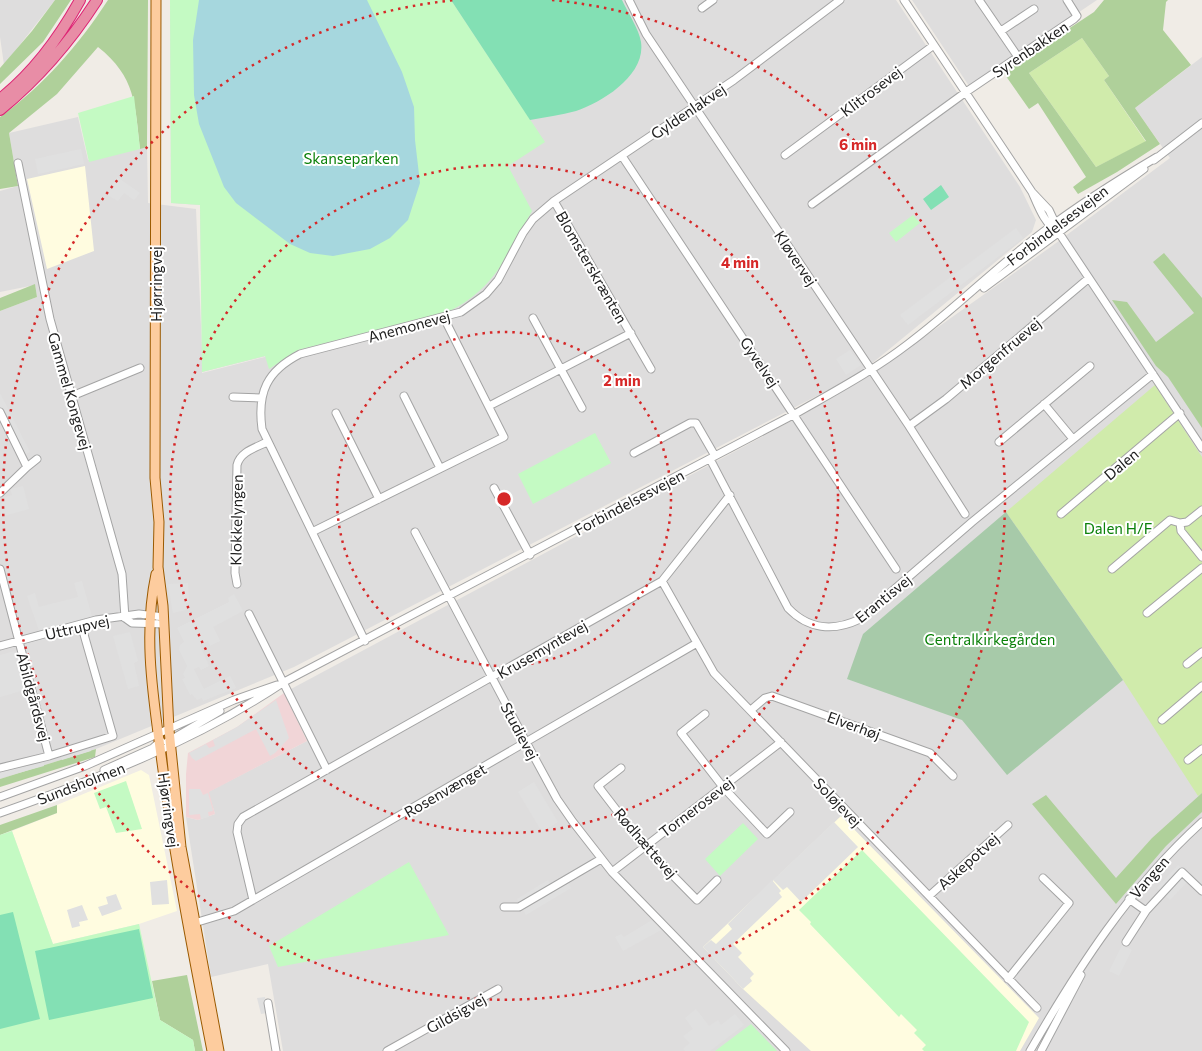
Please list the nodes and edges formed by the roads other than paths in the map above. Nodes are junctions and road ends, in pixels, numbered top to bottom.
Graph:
1 (80, 0) edge
2 (97, 0) edge
3 (101, 0) edge
4 (156, 0) edge
5 (629, 0) edge
6 (713, 0) edge
7 (840, 0) edge
8 (904, 0) edge
9 (979, 0) edge
10 (1067, 0) edge
11 (702, 8) dead end
12 (1034, 9) dead end
13 (82, 23) junction
14 (1001, 31) junction
15 (934, 45) junction
16 (1018, 57) junction
17 (966, 92) junction
18 (0, 99) edge
19 (694, 107) junction
20 (0, 110) edge
21 (1202, 123) edge
22 (785, 155) dead end
23 (622, 156) junction
24 (1157, 157) junction
25 (18, 163) dead end
26 (554, 201) junction
27 (812, 204) dead end
28 (533, 219) joint
29 (1053, 225) junction
30 (1059, 233) junction
31 (1089, 278) junction
32 (963, 302) junction
33 (444, 318) junction
34 (532, 318) dead end
35 (630, 332) junction
36 (1090, 366) dead end
37 (140, 368) dead end
38 (560, 369) junction
39 (651, 369) dead end
40 (871, 370) junction
41 (1153, 374) junction
42 (72, 396) junction
43 (404, 396) dead end
44 (233, 397) dead end
45 (261, 398) junction
46 (1044, 404) junction
47 (489, 406) junction
48 (582, 408) dead end
49 (0, 412) edge
50 (336, 413) dead end
51 (795, 414) junction
52 (1180, 414) junction
53 (909, 426) junction
54 (1074, 439) junction
55 (267, 442) junction
56 (999, 442) dead end
57 (1202, 448) edge
58 (634, 453) dead end
59 (712, 458) junction
60 (36, 459) dead end
61 (27, 467) junction
62 (440, 468) junction
63 (494, 488) dead end
64 (0, 493) edge
65 (730, 495) junction
66 (379, 499) junction
67 (1202, 510) edge
68 (965, 514) dead end
69 (1061, 514) dead end
70 (1180, 523) junction
71 (312, 532) junction
72 (415, 532) dead end
73 (530, 555) junction
74 (1202, 558) edge
75 (158, 567) junction
76 (1202, 568) edge
77 (896, 569) dead end
78 (1112, 569) dead end
79 (0, 572) edge
80 (662, 581) junction
81 (237, 584) dead end
82 (449, 597) junction
83 (1147, 613) dead end
84 (249, 614) dead end
85 (125, 618) junction
86 (149, 619) junction
87 (164, 620) junction
88 (81, 624) junction
89 (19, 641) junction
90 (365, 641) junction
91 (697, 644) junction
92 (0, 646) edge
93 (1202, 652) edge
94 (1187, 664) dead end
95 (492, 678) junction
96 (284, 682) junction
97 (1202, 686) edge
98 (242, 697) junction
99 (248, 707) junction
100 (750, 710) junction
101 (705, 714) dead end
102 (1162, 720) dead end
103 (165, 741) junction
104 (526, 742) junction
105 (781, 742) junction
106 (1202, 749) edge
107 (49, 756) junction
108 (1188, 760) dead end
109 (0, 768) edge
110 (621, 768) dead end
111 (327, 770) junction
112 (953, 776) dead end
113 (722, 787) junction
114 (0, 798) edge
115 (790, 812) dead end
116 (0, 813) edge
117 (1202, 822) edge
118 (1008, 825) dead end
119 (644, 846) junction
120 (601, 859) junction
121 (612, 872) junction
122 (1043, 878) dead end
123 (717, 880) dead end
124 (1202, 891) edge
125 (929, 896) junction
126 (1129, 899) junction
127 (253, 900) junction
128 (504, 907) dead end
129 (1146, 911) junction
130 (192, 924) junction
131 (1101, 937) junction
132 (1126, 942) dead end
133 (1008, 979) junction
134 (498, 989) dead end
135 (268, 1003) dead end
136 (1037, 1008) dead end
137 (212, 1051) edge
138 (219, 1051) edge
139 (276, 1051) edge
140 (387, 1051) edge
141 (786, 1051) edge
142 (1030, 1051) edge
143 (1041, 1051) edge

1 - 18 highway
2 - 13 highway
3 - 13 highway
4 - 75 main road, Hjørringvej
5 - 19 street, Kløvervej
6 - 11 street
7 - 19 street, Gyldenlakvej
8 - 15 street
9 - 14 street
10 - 16 street, Syrenbakken
12 - 14 street
13 - 20 highway
14 - 16 street
15 - 17 street
15 - 22 street, Klitrosevej
16 - 17 street, Syrenbakken
17 - 27 street, Syrenbakken
17 - 29 street
19 - 23 street, Gyldenlakvej
19 - 40 street, Kløvervej
21 - 24 street, Forbindelsesvejen
23 - 26 street, Gyldenlakvej
23 - 51 street, Gyvelvej
24 - 29 street, Forbindelsesvejen
24 - 30 street, Forbindelsesvejen
25 - 42 street, Gammel Kongevej
26 - 28 street, Gyldenlakvej
26 - 35 street, Blomsterskrænten
28 - 33 street, Anemonevej
29 - 30 street
29 - 32 street, Forbindelsesvejen
30 - 31 street
30 - 32 street, Forbindelsesvejen
31 - 41 street
31 - 53 street, Morgenfruevej
32 - 40 street, Forbindelsesvejen
33 - 45 street, Anemonevej
33 - 47 street
34 - 38 street
35 - 38 street, Blomsterskrænten
35 - 39 street, Blomsterskrænten
36 - 46 street
37 - 42 street
38 - 47 street, Blomsterskrænten
38 - 48 street
40 - 51 street, Forbindelsesvejen
40 - 53 street, Kløvervej
41 - 52 street
41 - 54 street, Erantisvej
42 - 85 street, Gammel Kongevej
43 - 62 street
44 - 45 street
45 - 55 street, Anemonevej
46 - 54 street
46 - 56 street
47 - 62 street
49 - 61 street
50 - 66 street
51 - 59 street, Forbindelsesvejen
51 - 77 street, Gyvelvej
52 - 57 street
52 - 69 street, Dalen
53 - 68 street, Kløvervej
54 - 65 street, Erantisvej
55 - 71 street, Anemonevej
55 - 81 street, Klokkelyngen
58 - 59 street, Erantisvej
59 - 65 street, Erantisvej
59 - 73 street, Forbindelsesvejen
60 - 61 street
61 - 64 street
62 - 66 street
63 - 73 street
65 - 80 street, Krusemyntevej
66 - 71 street
67 - 70 street
70 - 74 street
70 - 78 street
71 - 90 street, Anemonevej
72 - 82 street, Studievej
73 - 82 street, Forbindelsesvejen
75 - 86 main road, Hjørringvej
75 - 87 main road, Hjørringvej
76 - 83 street
79 - 89 street, Abildgårdsvej
80 - 91 street, Soløjevej
80 - 95 street, Krusemyntevej
82 - 90 street, Forbindelsesvejen
82 - 95 street, Studievej
84 - 96 street
85 - 86 street, Uttrupvej
85 - 88 street, Uttrupvej
86 - 87 street, Uttrupvej
86 - 103 main road, Hjørringvej
87 - 103 main road, Hjørringvej
88 - 89 street, Uttrupvej
88 - 107 street, Abildgårdsvej
89 - 92 street, Uttrupvej
89 - 107 street, Abildgårdsvej
90 - 96 street, Forbindelsesvejen
91 - 100 street, Soløjevej
91 - 104 street, Rosenvænget
93 - 94 street
95 - 104 street, Studievej
95 - 111 street, Krusemyntevej
96 - 98 street, Forbindelsesvejen
96 - 99 street, Forbindelsesvejen
96 - 111 street
97 - 102 street
98 - 99 street
98 - 103 street, Forbindelsesvejen
99 - 103 street, Forbindelsesvejen
100 - 105 street, Soløjevej
100 - 112 street, Elverhøj
101 - 113 street
103 - 114 street, Sundsholmen
103 - 116 street, Sundsholmen
103 - 130 main road, Hjørringvej
103 - 130 main road, Hjørringvej
104 - 120 street, Studievej
104 - 127 street, Rosenvænget
105 - 113 street, Tornerosevej
105 - 125 street, Soløjevej
106 - 108 street
107 - 109 street
110 - 119 street, Rødhættevej
111 - 127 street, Krusemyntevej
113 - 115 street
113 - 119 street, Tornerosevej
117 - 126 street, Vangen
118 - 125 street, Askepotvej
119 - 121 street, Tornerosevej
119 - 123 street, Rødhættevej
120 - 121 street, Studievej
120 - 128 street
121 - 141 street, Studievej
122 - 133 street
124 - 129 street
125 - 133 street, Soløjevej
126 - 129 street
126 - 131 street, Vangen
127 - 130 street, Rosenvænget
129 - 132 street
130 - 137 main road, Hjørringvej
130 - 138 main road, Hjørringvej
131 - 142 street, Vangen
131 - 143 street, Vangen
133 - 136 street, Soløjevej
134 - 140 street, Gildsigvej
135 - 139 street

